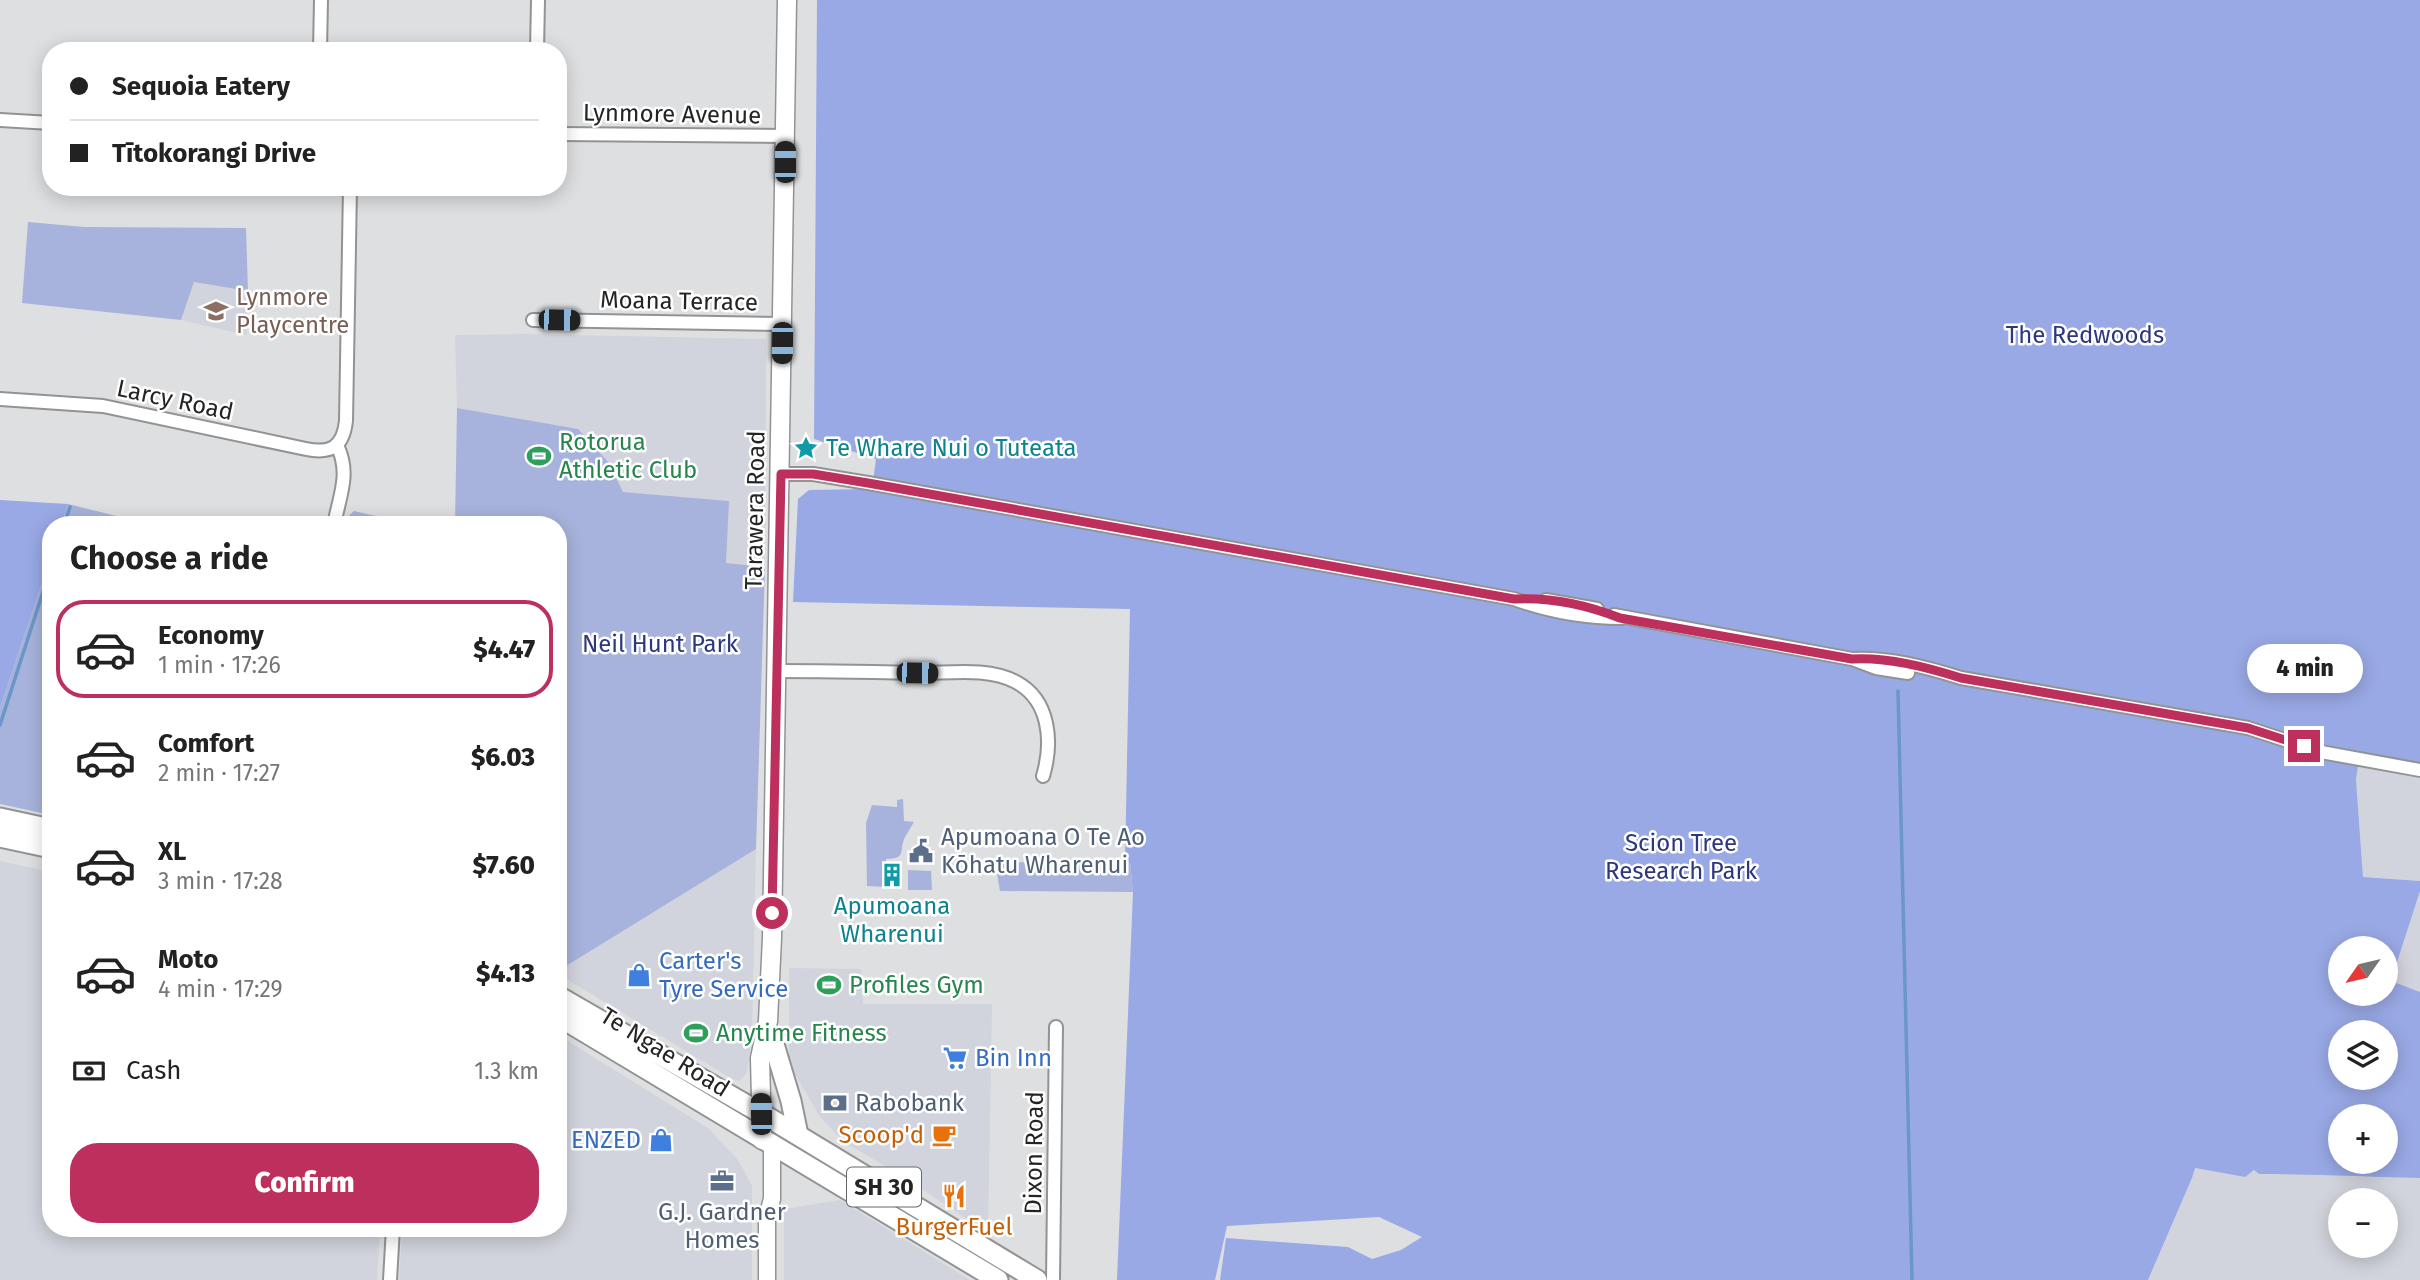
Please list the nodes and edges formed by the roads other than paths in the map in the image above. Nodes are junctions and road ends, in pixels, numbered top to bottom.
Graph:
1 (321, 0) edge
2 (538, 0) edge
3 (787, 0) edge
4 (320, 42) edge
5 (537, 42) edge
6 (0, 120) edge
7 (42, 122) edge
8 (567, 134) edge
9 (785, 136) junction
10 (350, 196) edge
11 (533, 320) dead end
12 (782, 324) junction
13 (0, 399) edge
14 (337, 445) junction
15 (781, 474) junction
16 (336, 516) edge
17 (776, 671) junction
18 (2420, 770) edge
19 (1043, 776) dead end
20 (0, 818) edge
21 (42, 827) edge
22 (0, 837) edge
23 (42, 846) edge
24 (567, 1001) edge
25 (567, 1021) edge
26 (768, 1021) junction
27 (1056, 1027) dead end
28 (773, 1041) junction
29 (766, 1117) junction
30 (798, 1135) junction
31 (767, 1143) junction
32 (392, 1237) edge
33 (390, 1280) edge
34 (767, 1280) edge
35 (998, 1280) edge
36 (1037, 1280) edge
37 (1053, 1280) edge

1 - 4 street
2 - 5 street
3 - 9 main road, Tarawera Road
6 - 7 street
8 - 9 street, Lynmore Avenue
9 - 12 main road, Tarawera Road
10 - 14 street
11 - 12 street, Moana Terrace
12 - 15 main road, Tarawera Road
13 - 14 street, Larcy Road
14 - 16 street
15 - 17 main road, Tarawera Road
15 - 18 street
17 - 19 street
17 - 26 main road, Tarawera Road
20 - 21 highway
22 - 23 highway
24 - 29 highway, Te Ngae Road / SH 30
25 - 31 highway, Te Ngae Road / SH 30
26 - 28 main road, Tarawera Road
26 - 29 main road, Tarawera Road
27 - 37 street, Dixon Road
28 - 29 main road, Tarawera Road
28 - 30 highway
29 - 30 highway, Te Ngae Road / SH 30
29 - 31 main road
30 - 36 highway, Te Ngae Road / SH 30
31 - 34 street
31 - 35 highway, Te Ngae Road / SH 30
32 - 33 street

